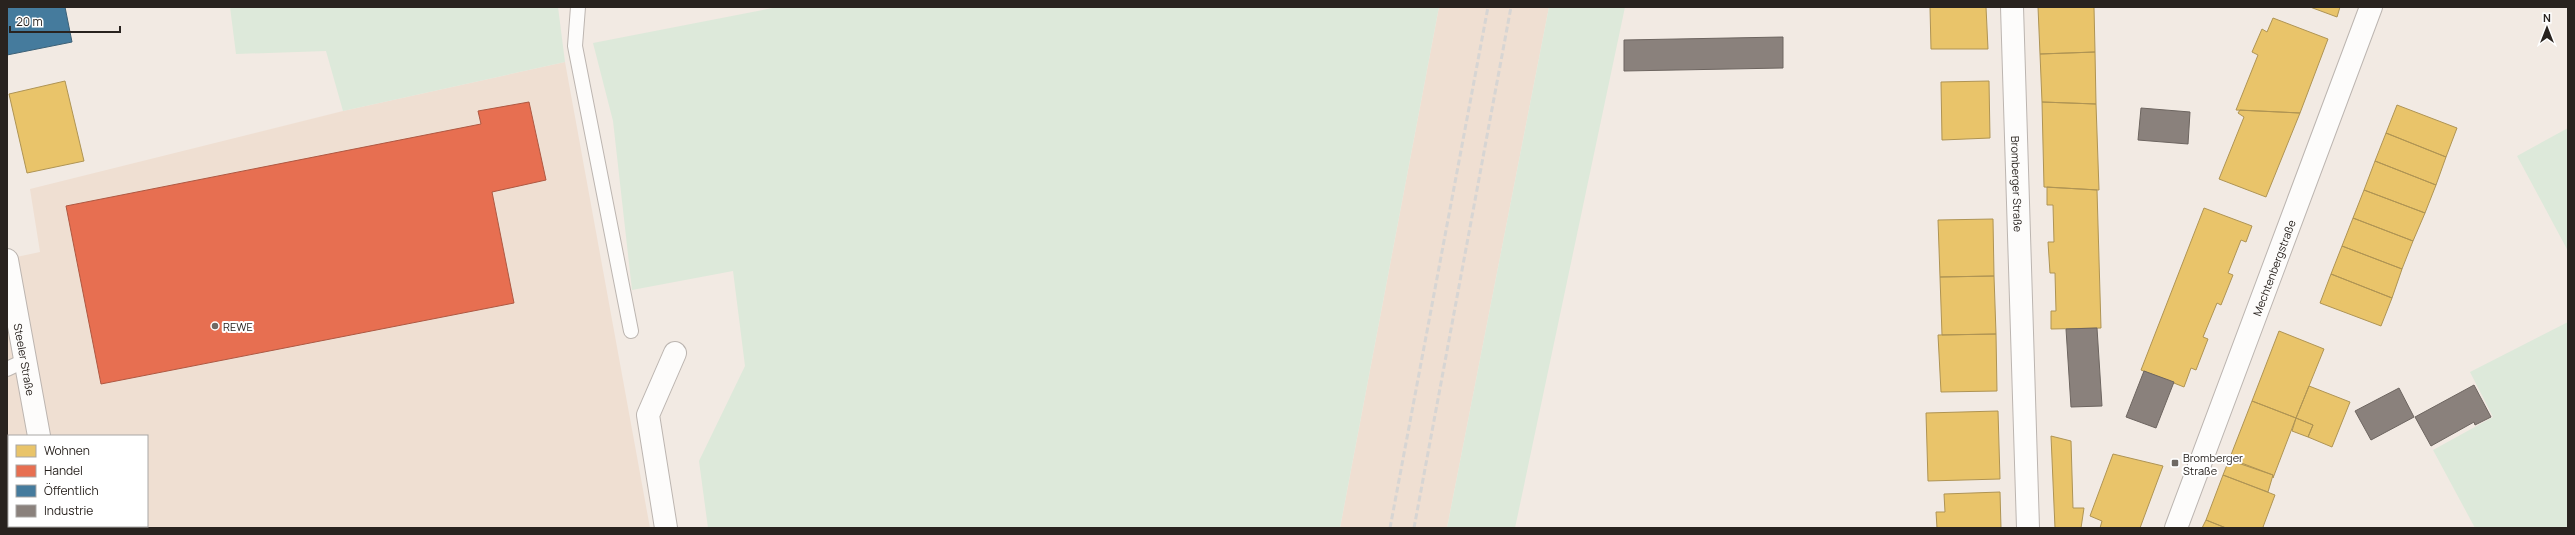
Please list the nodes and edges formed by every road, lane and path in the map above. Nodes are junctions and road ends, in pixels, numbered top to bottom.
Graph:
1 (578, 7) edge
2 (2012, 7) edge
3 (2371, 7) edge
4 (7, 260) edge
5 (631, 331) dead end
6 (675, 353) dead end
7 (16, 365) edge
8 (39, 435) edge
9 (666, 528) edge
10 (2028, 528) edge
11 (2176, 528) edge

1 - 5 lane
2 - 10 street, Bromberger Straße
3 - 11 street, Mechtenbergstraße
4 - 7 street, Steeler Straße
6 - 9 street
7 - 8 street, Steeler Straße

